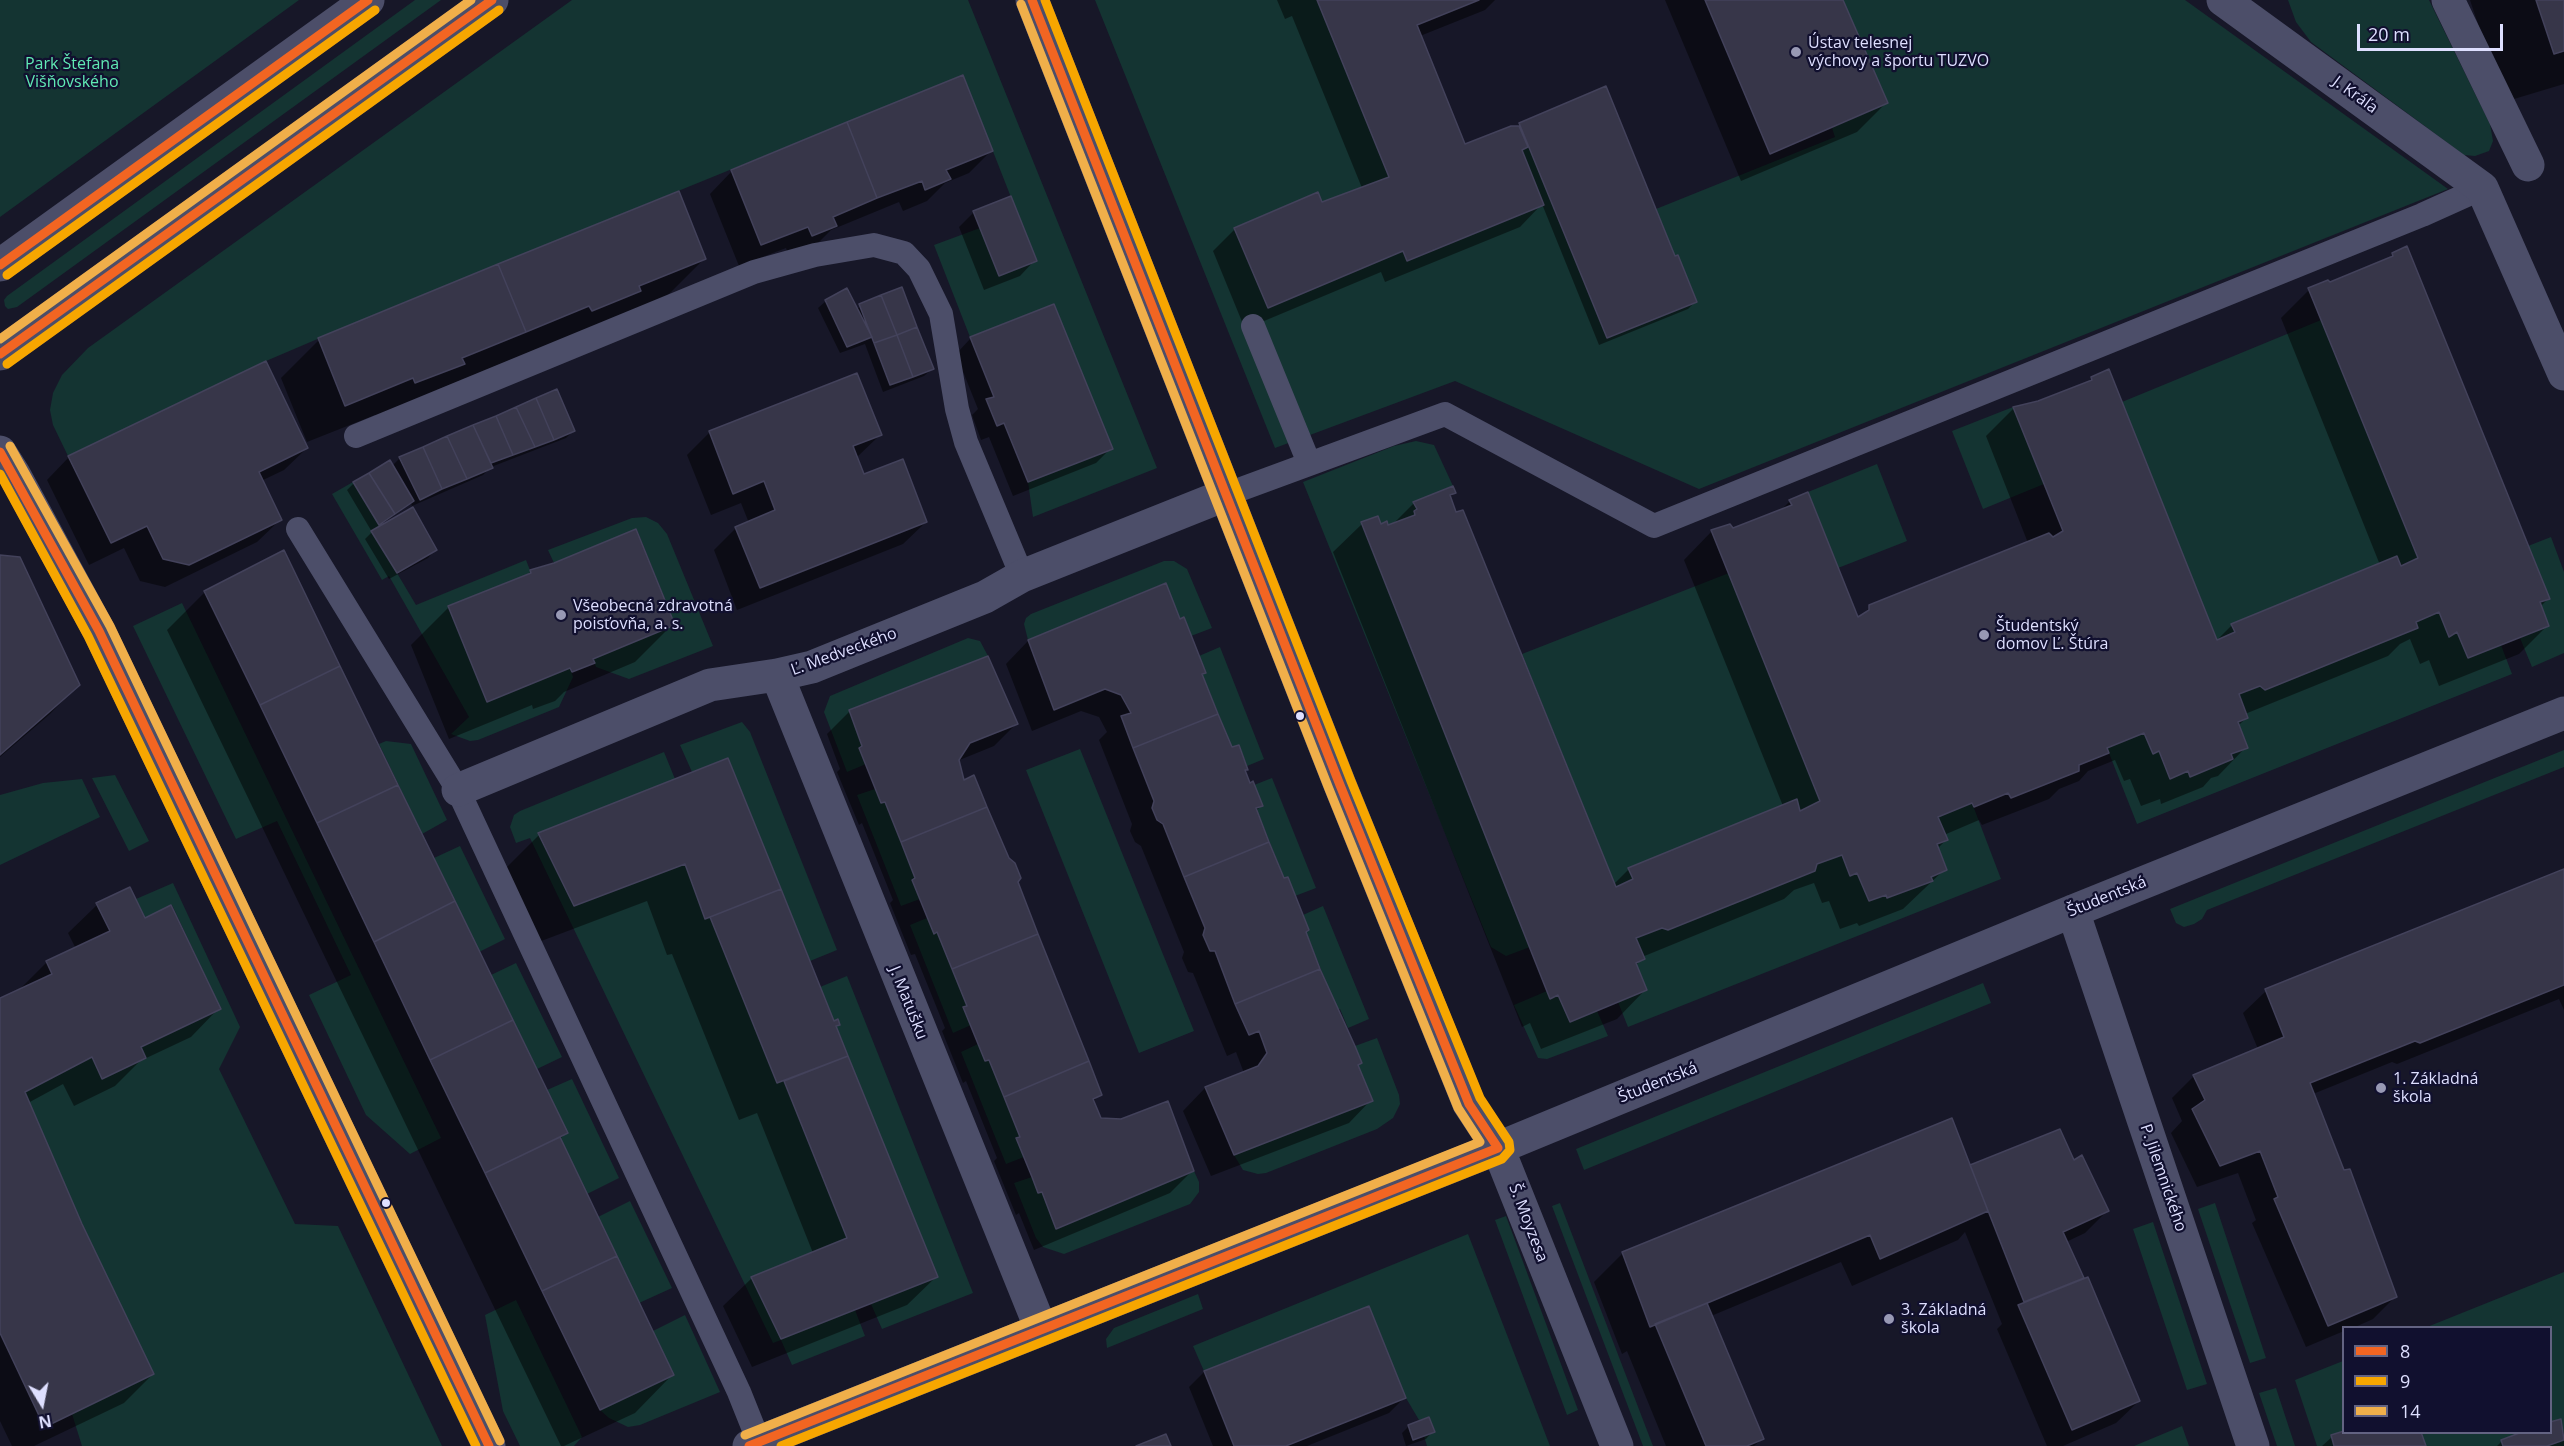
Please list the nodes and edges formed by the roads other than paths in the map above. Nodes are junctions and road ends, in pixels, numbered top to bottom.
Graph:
1 (368, 0) edge
2 (492, 0) edge
3 (1032, 0) edge
4 (2448, 0) edge
5 (2226, 1) edge
6 (2482, 188) junction
7 (0, 265) edge
8 (1253, 326) dead end
9 (0, 354) edge
10 (2564, 374) edge
11 (356, 436) dead end
12 (0, 452) edge
13 (1309, 463) junction
14 (1225, 495) junction
15 (298, 529) dead end
16 (1022, 576) junction
17 (777, 675) junction
18 (2564, 712) edge
19 (458, 790) junction
20 (2073, 911) junction
21 (1498, 1148) junction
22 (1041, 1329) junction
23 (769, 1442) edge
24 (489, 1446) edge
25 (1617, 1446) edge
26 (2253, 1446) edge

1 - 7 street
2 - 9 street
3 - 14 street, Š. Moyzesa
4 - 6 street
5 - 6 street, J. Kráľa
6 - 10 street
6 - 13 lane
8 - 13 lane
11 - 16 lane
12 - 24 street
13 - 14 lane
14 - 16 street, Ľ. Medveckého
14 - 21 street, Š. Moyzesa
15 - 19 lane
16 - 17 street, Ľ. Medveckého
17 - 19 street, Ľ. Medveckého
17 - 22 street, J. Matušku
18 - 20 street, Študentská
19 - 23 lane
20 - 21 street, Študentská
20 - 26 street, P. Jilemnického
21 - 22 street, Študentská
21 - 25 street, Š. Moyzesa
22 - 23 street, Študentská

